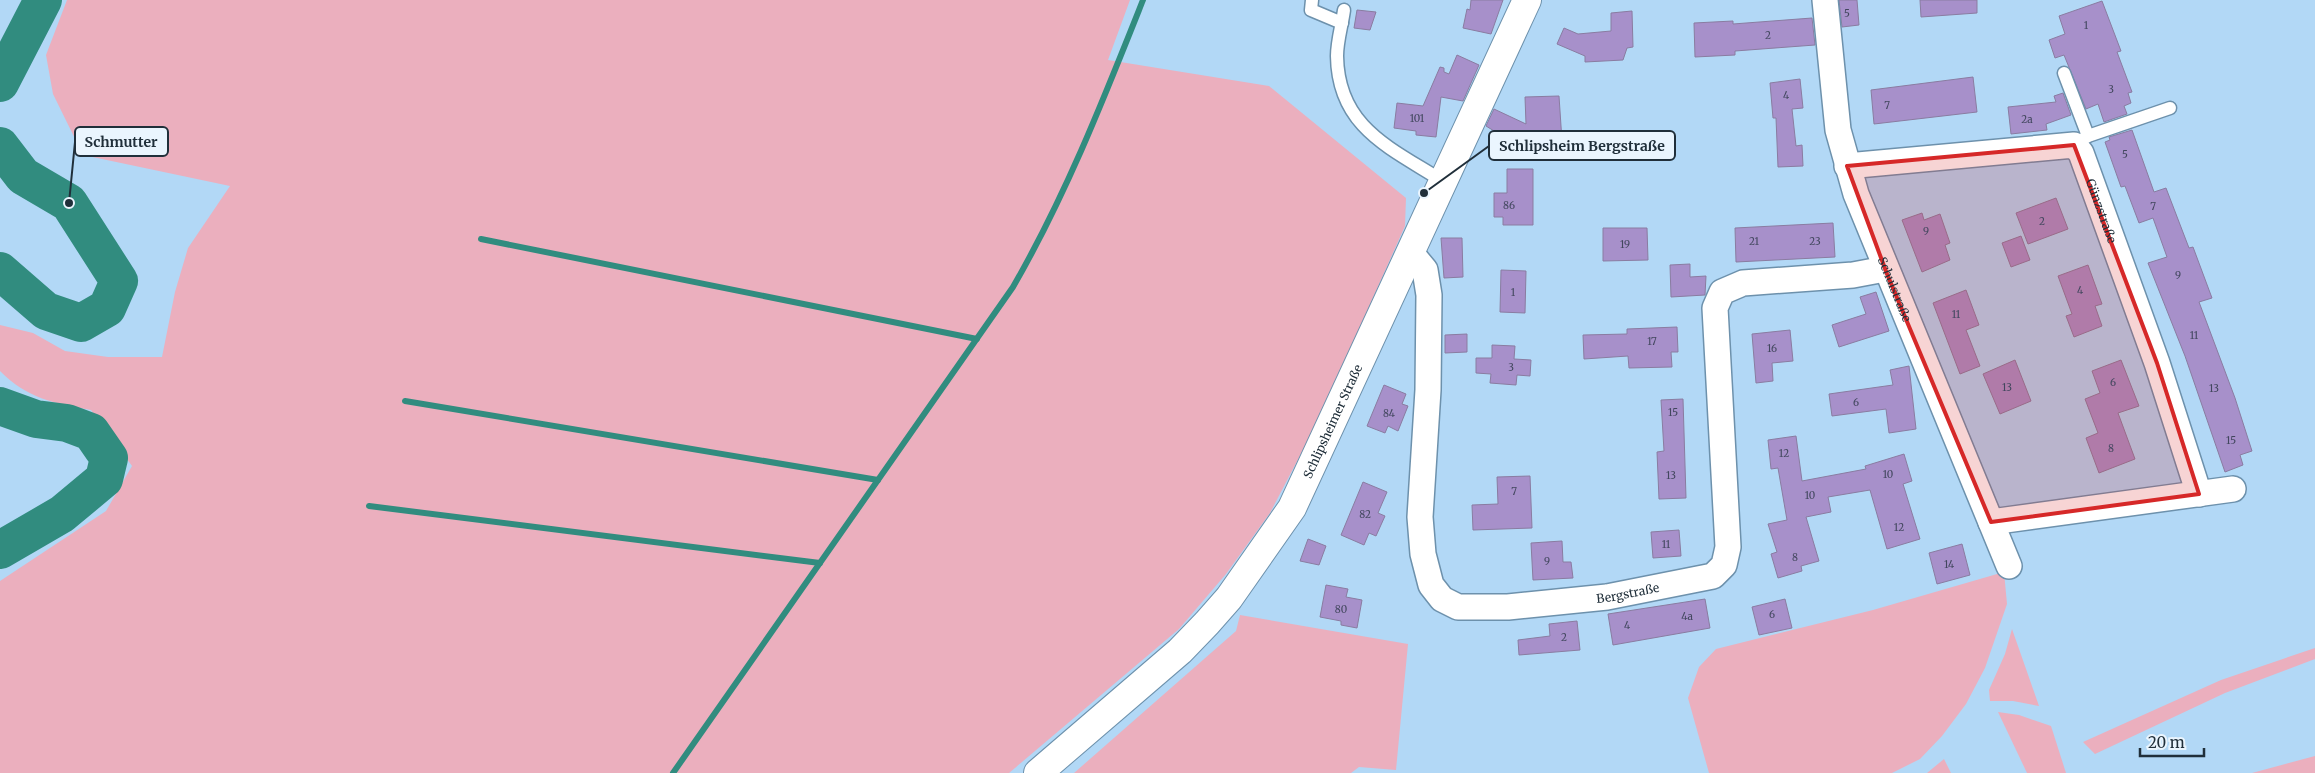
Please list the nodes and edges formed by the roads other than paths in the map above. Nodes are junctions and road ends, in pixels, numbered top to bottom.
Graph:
1 (1312, 0) edge
2 (1527, 0) edge
3 (1825, 0) edge
4 (2064, 73) dead end
5 (2170, 108) dead end
6 (2081, 140) junction
7 (1847, 166) junction
8 (1444, 182) junction
9 (1411, 253) junction
10 (1885, 268) junction
11 (2234, 489) dead end
12 (2199, 494) junction
13 (1991, 522) junction
14 (2010, 566) dead end
15 (1038, 773) edge

1 - 8 lane
2 - 8 street, Schlipsheimer Straße
3 - 7 street, Schulstraße
4 - 6 lane
5 - 6 lane
6 - 7 street
6 - 12 street, Günzstraße
7 - 10 street, Schulstraße
8 - 9 street, Schlipsheimer Straße
9 - 10 street, Bergstraße
9 - 15 street, Schlipsheimer Straße
10 - 13 street, Schulstraße
11 - 12 street
12 - 13 street
13 - 14 street, Schulstraße

